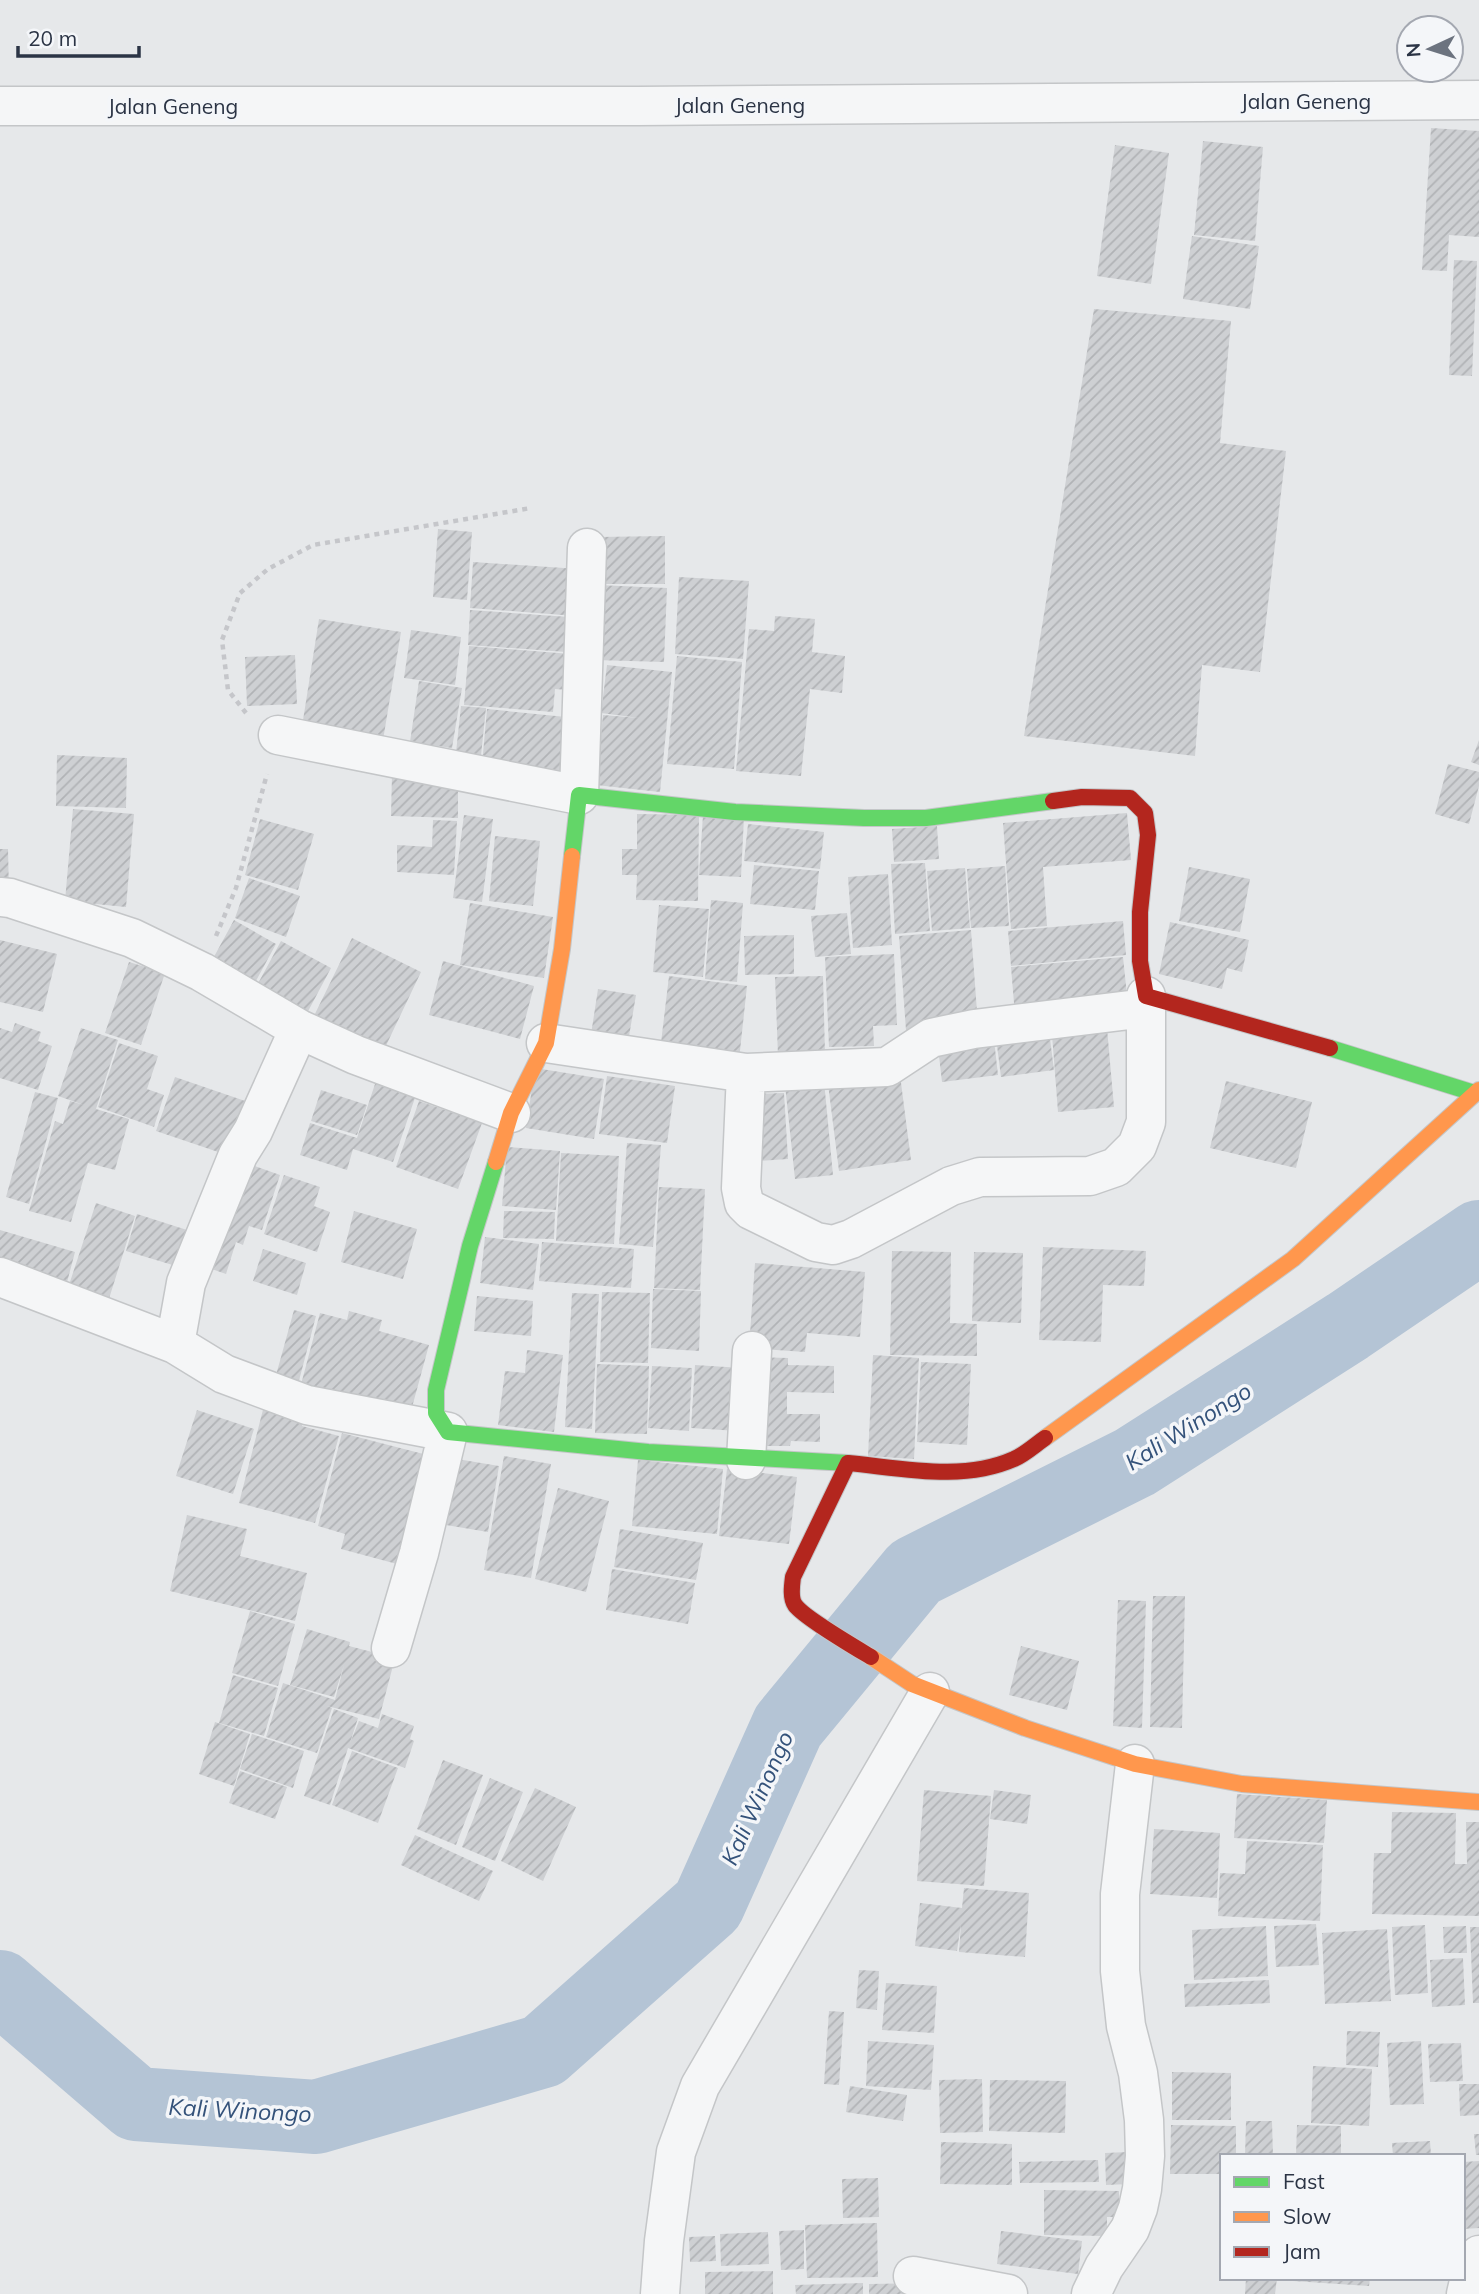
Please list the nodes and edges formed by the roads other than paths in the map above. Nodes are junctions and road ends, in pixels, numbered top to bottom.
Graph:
1 (1479, 100) edge
2 (0, 106) edge
3 (587, 548) dead end
4 (278, 735) road end
5 (579, 795) junction
6 (0, 898) edge
7 (1146, 1002) junction
8 (299, 1029) junction
9 (546, 1043) junction
10 (746, 1073) junction
11 (1476, 1091) edge
12 (511, 1113) junction
13 (0, 1277) edge
14 (175, 1343) junction
15 (752, 1351) dead end
16 (448, 1432) junction
17 (746, 1460) junction
18 (848, 1463) junction
19 (391, 1648) dead end
20 (921, 1688) junction
21 (1135, 1764) junction
22 (1479, 1802) edge
23 (1479, 2255) edge
24 (913, 2276) dead end
25 (660, 2294) edge
26 (1008, 2294) edge
27 (1091, 2294) edge
28 (1466, 2294) edge

1 - 2 street, Jalan Geneng
3 - 5 street
4 - 5 street
5 - 7 street
5 - 9 street
6 - 8 street
7 - 10 street
7 - 10 street
7 - 11 street
8 - 12 street
8 - 14 street
9 - 10 street
9 - 12 street
11 - 18 street
12 - 16 street
13 - 14 street
14 - 16 street
15 - 17 street
16 - 17 street
16 - 19 street
17 - 18 street
18 - 20 street
20 - 21 street
20 - 25 street
21 - 22 street
21 - 27 street
23 - 28 street
24 - 26 street

